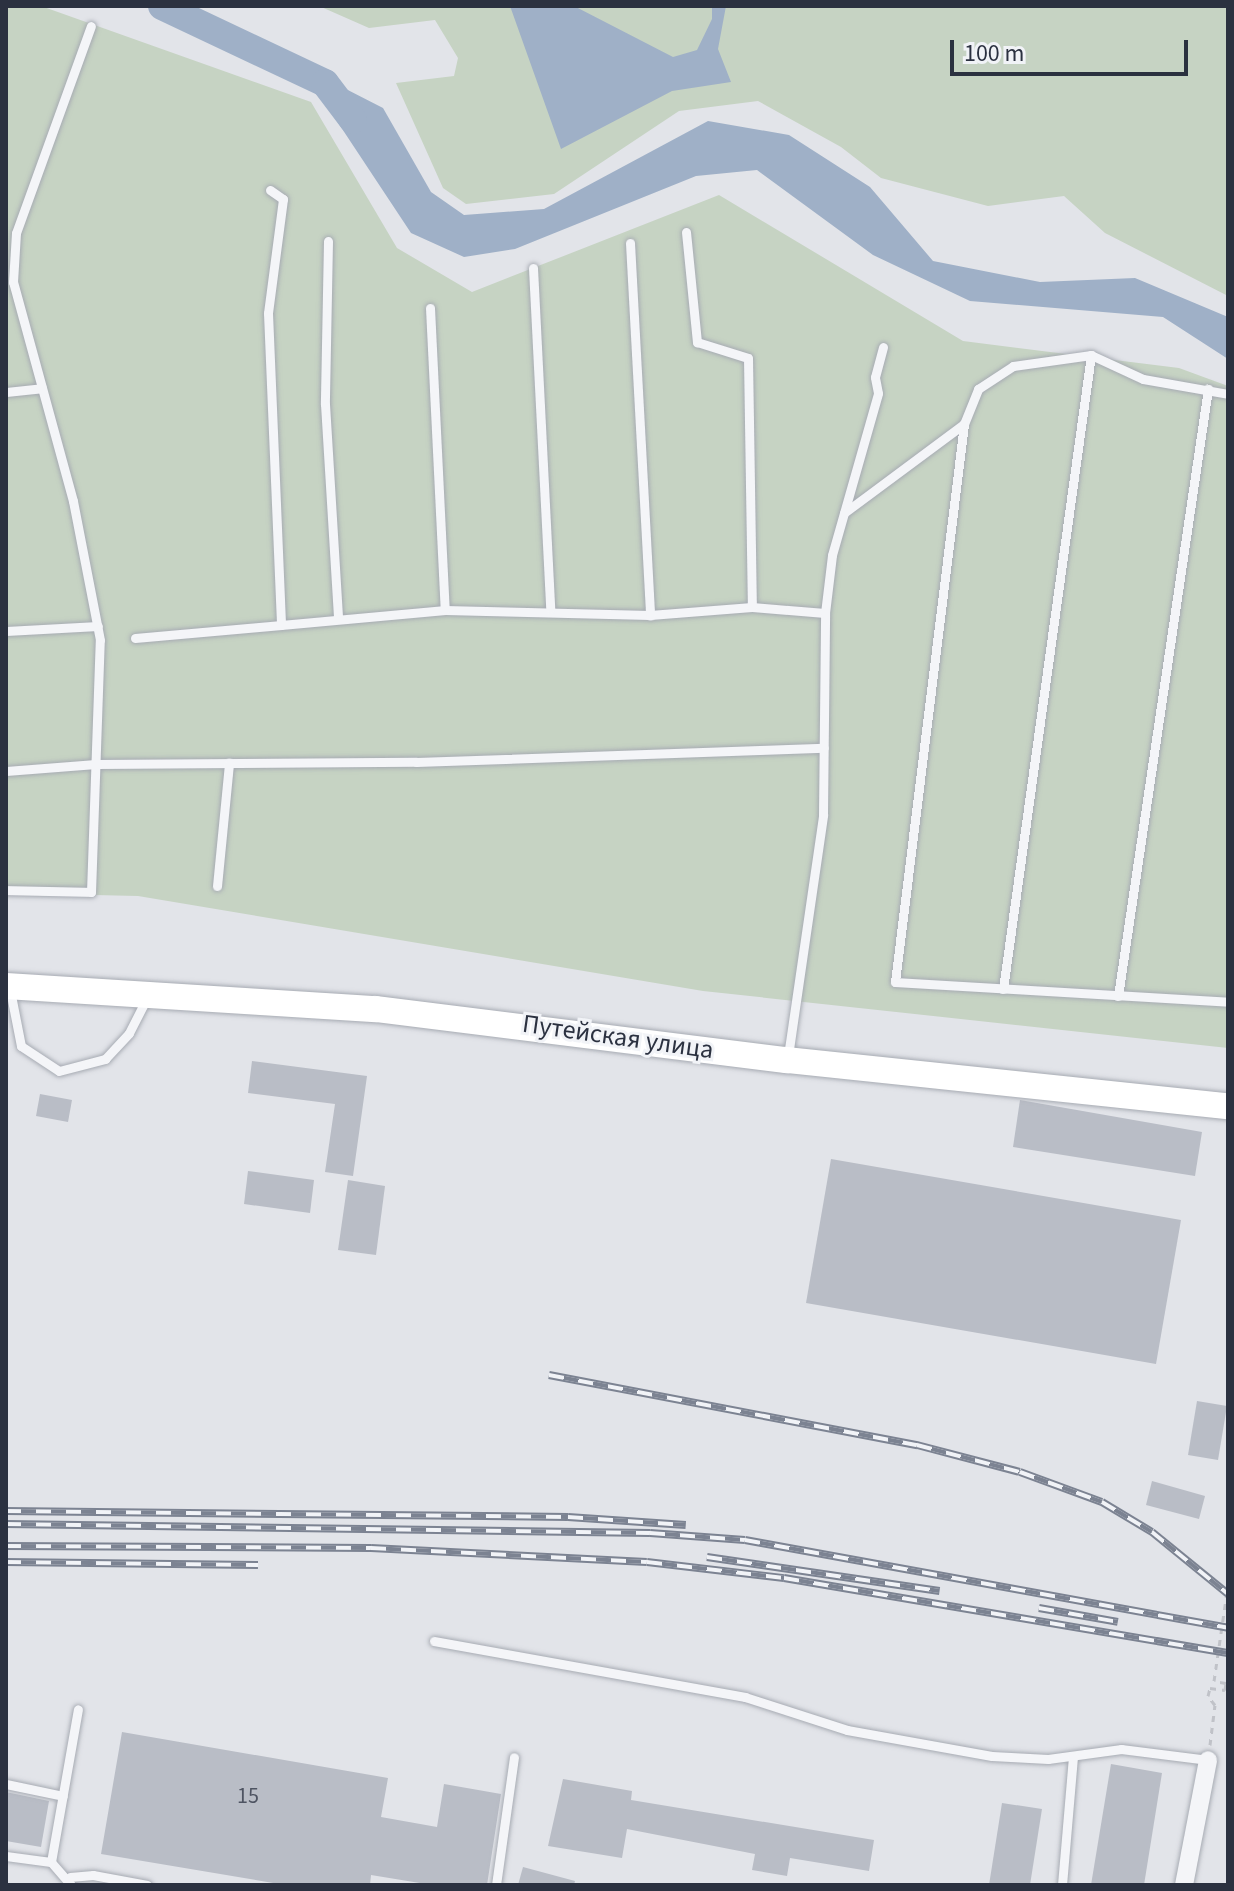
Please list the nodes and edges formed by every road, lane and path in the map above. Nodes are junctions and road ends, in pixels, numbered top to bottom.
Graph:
1 (91, 26) dead end
2 (270, 190) dead end
3 (11, 232) edge
4 (686, 232) dead end
5 (328, 241) dead end
6 (630, 243) dead end
7 (533, 268) dead end
8 (9, 282) edge
9 (430, 308) dead end
10 (883, 347) dead end
11 (1091, 355) junction
12 (42, 388) junction
13 (1208, 389) junction
14 (6, 392) edge
15 (1228, 394) edge
16 (964, 424) junction
17 (844, 513) junction
18 (752, 607) junction
19 (550, 609) junction
20 (445, 610) junction
21 (825, 613) junction
22 (650, 615) junction
23 (338, 617) junction
24 (281, 625) junction
25 (98, 626) junction
26 (6, 631) edge
27 (135, 638) dead end
28 (824, 748) junction
29 (229, 763) junction
30 (96, 764) junction
31 (6, 771) edge
32 (217, 886) dead end
33 (6, 890) edge
34 (8, 986) edge
35 (1003, 989) junction
36 (1118, 996) junction
37 (147, 997) junction
38 (1228, 1002) edge
39 (787, 1060) junction
40 (1228, 1106) edge
41 (1228, 1585) edge
42 (434, 1641) dead end
43 (78, 1709) dead end
44 (1073, 1756) junction
45 (514, 1757) dead end
46 (1208, 1760) junction
47 (6, 1784) edge
48 (63, 1796) junction
49 (6, 1856) edge
50 (51, 1862) junction
51 (70, 1881) edge
52 (147, 1885) edge
53 (496, 1885) edge
54 (1062, 1885) edge
55 (1184, 1885) edge

1 - 3 lane
2 - 24 lane
3 - 8 lane
4 - 18 lane
5 - 23 lane
6 - 22 lane
7 - 19 lane
8 - 12 lane
9 - 20 lane
10 - 17 lane
11 - 13 lane
11 - 16 lane
11 - 35 lane
12 - 14 lane
12 - 25 lane
13 - 15 lane
13 - 36 lane
16 - 17 lane
16 - 35 lane
17 - 21 lane
18 - 21 lane
18 - 22 lane
19 - 20 lane
19 - 22 lane
20 - 23 lane
21 - 28 lane
23 - 24 lane
24 - 27 lane
25 - 26 lane
25 - 30 lane
28 - 29 lane
28 - 39 lane
29 - 30 lane
29 - 32 lane
30 - 31 lane
30 - 33 lane
34 - 37 main road, Путейская улица
34 - 37 lane
35 - 36 lane
36 - 38 lane
37 - 39 main road, Путейская улица
39 - 40 main road, Путейская улица
41 - 46 path
42 - 44 lane
43 - 48 lane
44 - 46 lane
44 - 54 lane
45 - 53 lane
46 - 55 street
47 - 48 lane
48 - 50 lane
49 - 50 lane
50 - 51 lane
51 - 52 lane

